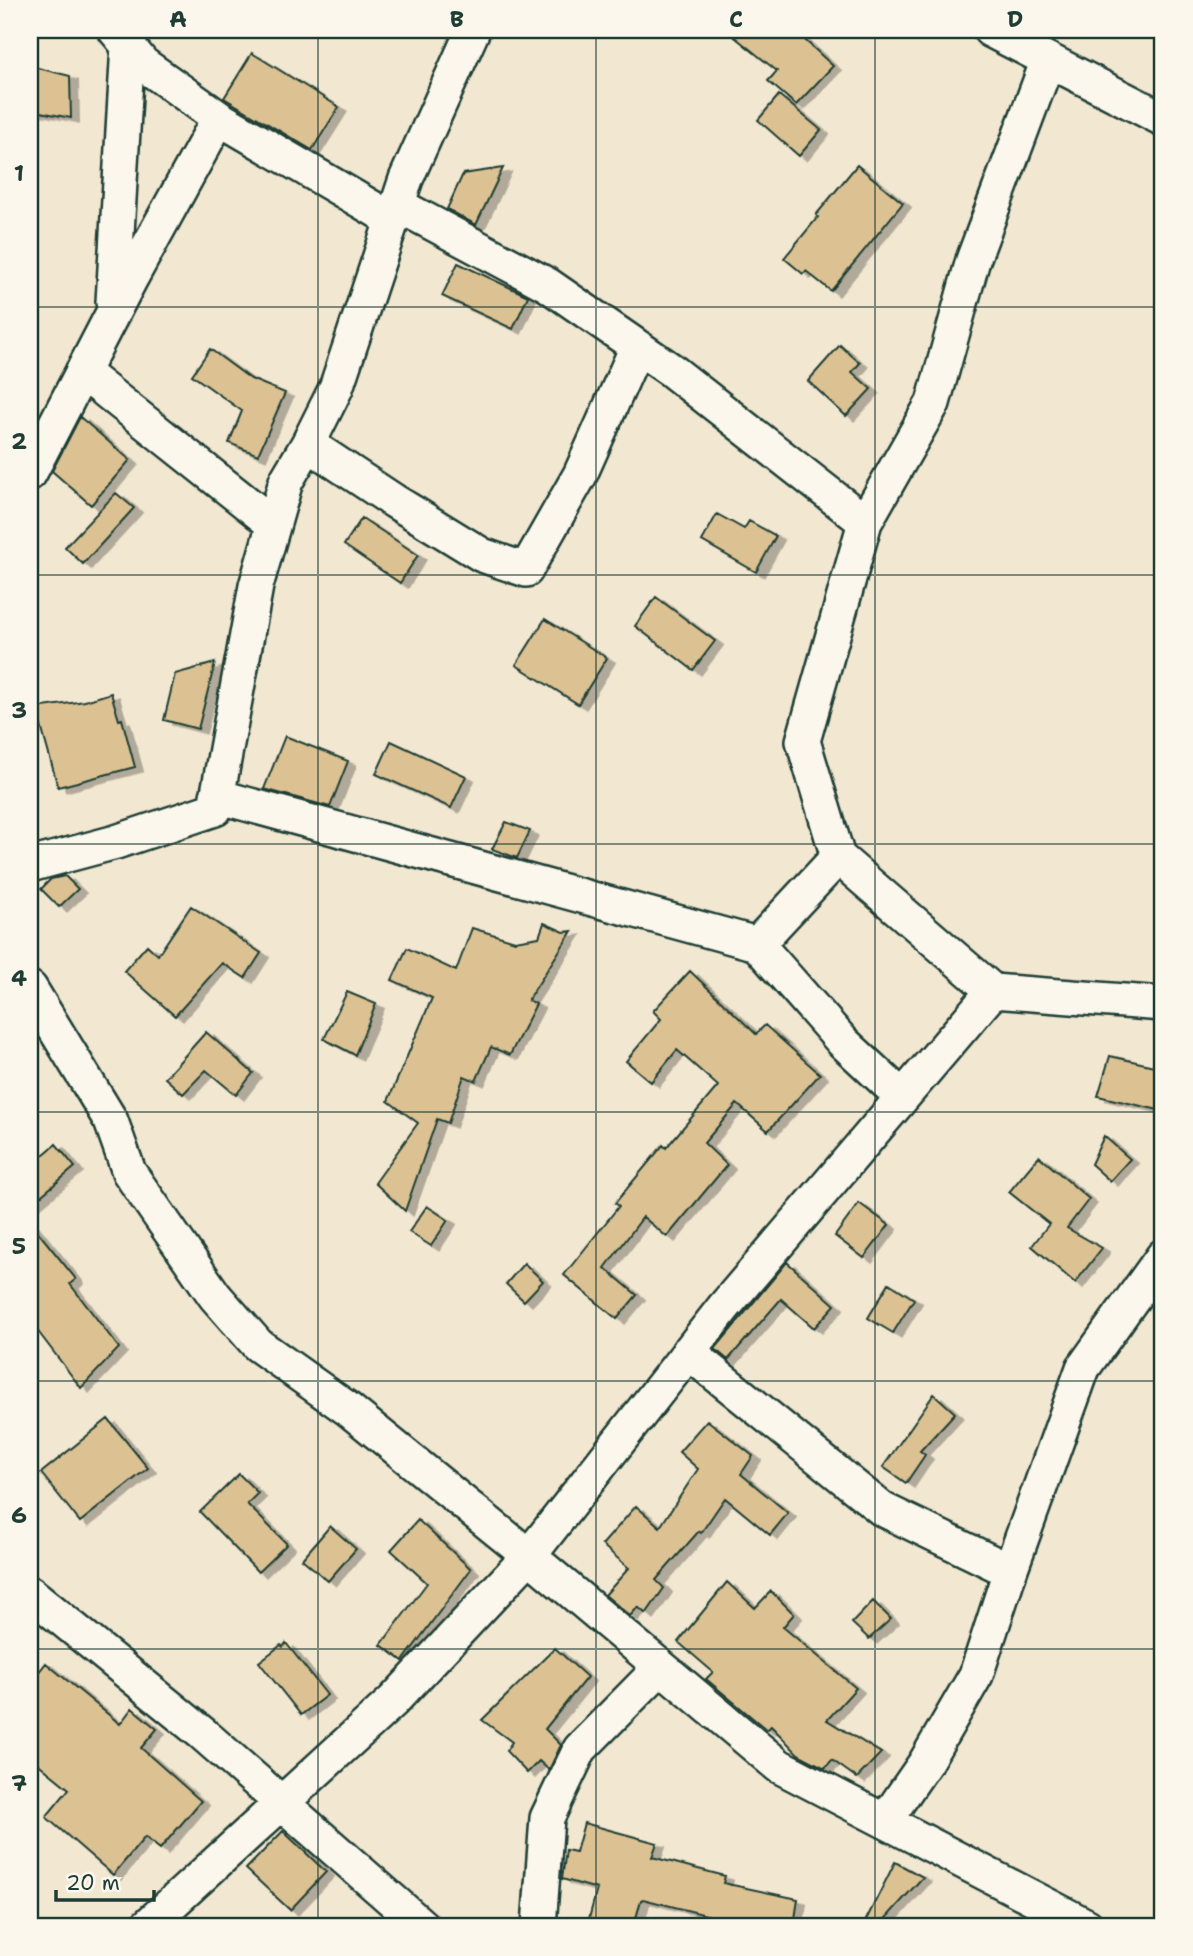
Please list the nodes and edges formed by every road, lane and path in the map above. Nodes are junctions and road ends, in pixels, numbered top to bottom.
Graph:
1 (473, 30) edge
2 (990, 30) edge
3 (122, 37) edge
4 (1048, 60) junction
5 (219, 118) junction
6 (1163, 119) edge
7 (395, 212) junction
8 (112, 315) junction
9 (636, 346) junction
10 (82, 372) junction
11 (309, 444) junction
12 (30, 473) edge
13 (865, 522) junction
14 (273, 524) junction
15 (217, 796) junction
16 (838, 857) junction
17 (30, 865) edge
18 (757, 944) junction
19 (30, 988) edge
20 (993, 991) junction
21 (1163, 1004) edge
22 (902, 1097) junction
23 (1163, 1256) edge
24 (688, 1352) junction
25 (528, 1556) junction
26 (1010, 1571) junction
27 (30, 1593) edge
28 (660, 1668) junction
29 (281, 1802) junction
30 (886, 1821) junction
31 (1074, 1923) edge
32 (147, 1926) edge
33 (422, 1926) edge
34 (539, 1926) edge

1 - 7 street
2 - 4 street
3 - 5 street
3 - 8 street
4 - 6 street
4 - 13 street
5 - 7 street
5 - 8 street
7 - 9 street
7 - 11 street
8 - 10 street
9 - 11 street
9 - 13 street
10 - 12 street
10 - 14 street
11 - 14 street
13 - 16 street
14 - 15 street
15 - 17 street
15 - 18 street
16 - 18 street
16 - 20 street
18 - 22 street
19 - 25 street
20 - 21 street
20 - 22 street
22 - 24 street
23 - 26 street
24 - 25 street
24 - 26 street
25 - 28 street
25 - 29 street
26 - 30 street
27 - 29 street
28 - 30 street
28 - 34 street
29 - 32 street
29 - 33 street
30 - 31 street

